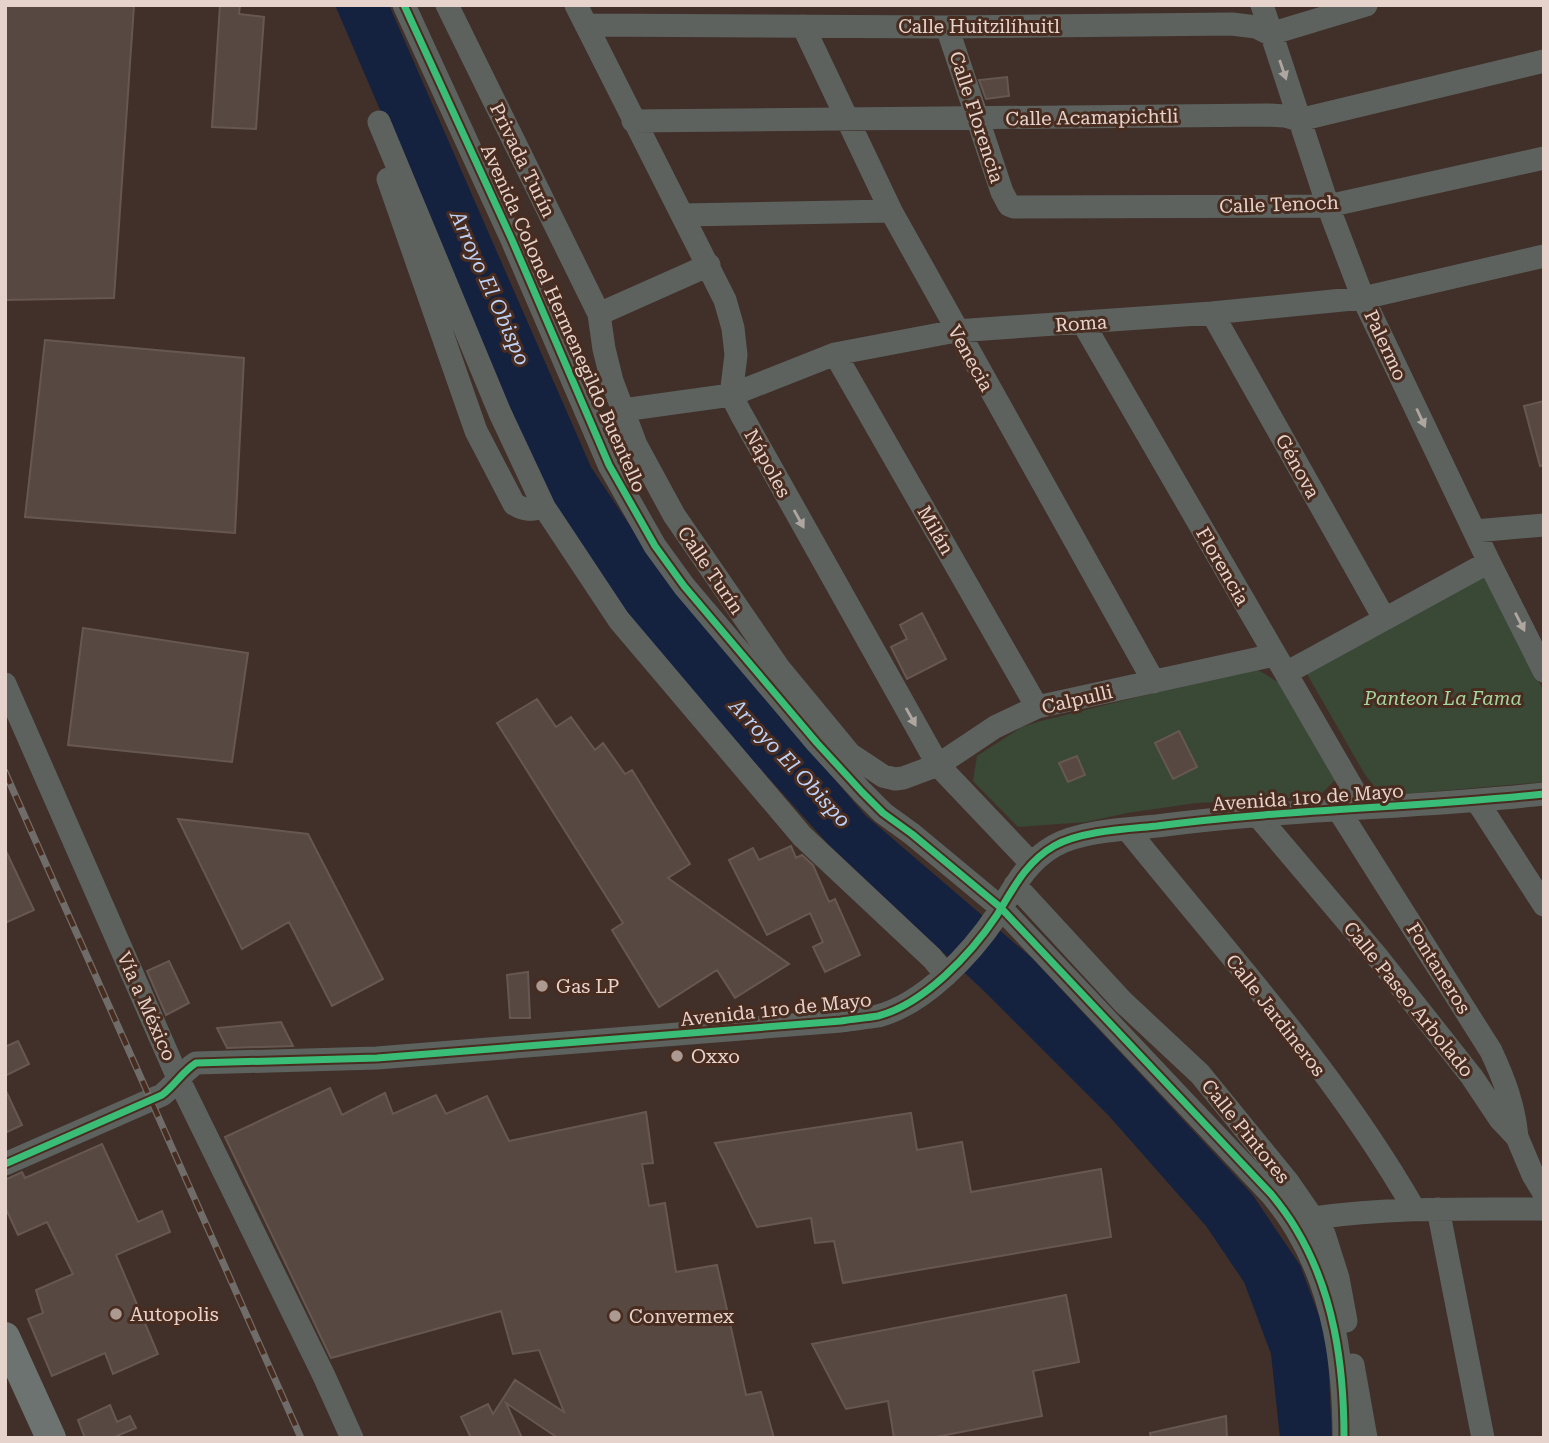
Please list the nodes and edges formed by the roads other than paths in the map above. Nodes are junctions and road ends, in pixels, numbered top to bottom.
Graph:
1 (404, 5) edge
2 (447, 5) edge
3 (1262, 5) edge
4 (1366, 5) edge
5 (582, 15) edge
6 (803, 26) junction
7 (947, 27) junction
8 (1270, 34) junction
9 (1544, 61) edge
10 (847, 117) junction
11 (977, 119) junction
12 (1299, 120) junction
13 (379, 121) dead end
14 (633, 121) junction
15 (1544, 158) edge
16 (388, 179) dead end
17 (1009, 205) joint
18 (1328, 206) junction
19 (891, 211) junction
20 (682, 215) junction
21 (1544, 256) edge
22 (709, 265) junction
23 (1363, 298) junction
24 (1212, 313) junction
25 (598, 314) junction
26 (1083, 323) junction
27 (956, 331) junction
28 (835, 354) junction
29 (731, 395) junction
30 (623, 410) junction
31 (544, 507) junction
32 (1544, 525) edge
33 (1475, 531) junction
34 (1489, 562) junction
35 (1384, 618) junction
36 (1280, 664) junction
37 (1544, 671) edge
38 (1154, 682) junction
39 (5, 684) edge
40 (1037, 707) junction
41 (938, 765) junction
42 (894, 779) joint
43 (1544, 794) edge
44 (1477, 802) junction
45 (1364, 808) junction
46 (1338, 809) junction
47 (1258, 816) junction
48 (1127, 830) junction
49 (1031, 863) junction
50 (1015, 885) junction
51 (1544, 905) edge
52 (999, 911) junction
53 (949, 972) junction
54 (178, 1078) junction
55 (1517, 1137) junction
56 (5, 1164) edge
57 (1544, 1193) edge
58 (1414, 1209) junction
59 (1438, 1209) junction
60 (1544, 1209) edge
61 (1314, 1218) junction
62 (5, 1337) edge
63 (5, 1380) edge
64 (34, 1438) edge
65 (51, 1438) edge
66 (352, 1438) edge
67 (1344, 1438) edge
68 (1366, 1438) edge
69 (1483, 1438) edge

1 - 52 street, Avenida Colonel Hermenegildo Buentello
2 - 25 street, Privada Turín
3 - 8 street, Palermo
4 - 8 street
5 - 6 street, Calle Huitzilíhuitl
5 - 14 street
6 - 7 street, Calle Huitzilíhuitl
6 - 10 street, Venecia
7 - 8 street, Calle Huitzilíhuitl
7 - 11 street, Calle Florencia
8 -> 12 street, Palermo
9 - 12 street, Calle Acamapichtli
10 - 11 street, Calle Acamapichtli
10 - 14 street, Calle Acamapichtli
10 - 19 street, Venecia
11 - 12 street, Calle Acamapichtli
11 - 17 street, Calle Florencia
12 - 18 street, Palermo
13 - 31 street
14 - 20 street
15 - 18 street, Calle Tenoch
16 - 31 street
17 - 18 street, Calle Tenoch
18 - 23 street, Palermo
19 - 20 street
19 - 27 street, Venecia
20 - 22 street
21 - 23 street, Roma
22 - 25 street
22 - 29 street
23 - 24 street, Roma
23 -> 33 street, Palermo
24 - 26 street, Roma
24 - 35 street, Génova
25 - 30 street, Calle Turín
26 - 27 street, Roma
26 - 36 street, Florencia
27 - 28 street, Roma
27 - 38 street, Venecia
28 - 29 street, Roma
28 - 40 street, Milán
29 - 30 street, Roma
29 -> 41 street, Nápoles
30 - 42 street, Calle Turín
31 - 53 street
32 - 33 street
33 - 34 street, Palermo
34 - 35 street, Calpulli
34 -> 37 street, Palermo
35 - 36 street, Calpulli
36 - 38 street, Calpulli
36 - 45 street, Florencia
38 - 40 street, Calpulli
39 - 54 street, Vía a México
40 - 41 street, Calpulli
41 - 42 street, Calpulli
41 - 49 street, Nápoles
43 - 44 street, Avenida 1ro de Mayo
44 - 45 street, Avenida 1ro de Mayo
44 - 51 street
45 - 46 street, Avenida 1ro de Mayo
46 - 47 street, Avenida 1ro de Mayo
46 - 55 street, Fontaneros
47 - 48 street, Avenida 1ro de Mayo
47 - 55 street, Calle Paseo Arbolado
48 - 49 street, Avenida 1ro de Mayo
48 - 58 street, Calle Jardineros
49 - 50 street, Avenida 1ro de Mayo
50 - 52 street, Avenida 1ro de Mayo
50 - 61 street, Calle Pintores
52 - 53 street, Avenida 1ro de Mayo
52 - 67 street, Avenida Colonel Hermenegildo Buentello
53 - 54 street, Avenida 1ro de Mayo
54 - 56 street, Avenida 1ro de Mayo
54 - 66 street, Vía a México
55 - 57 street, Calle Paseo Arbolado
58 - 59 street
58 - 61 street
59 - 60 street
59 - 69 street
61 - 68 street, Calle Pintores
62 - 65 main road
63 - 64 main road

